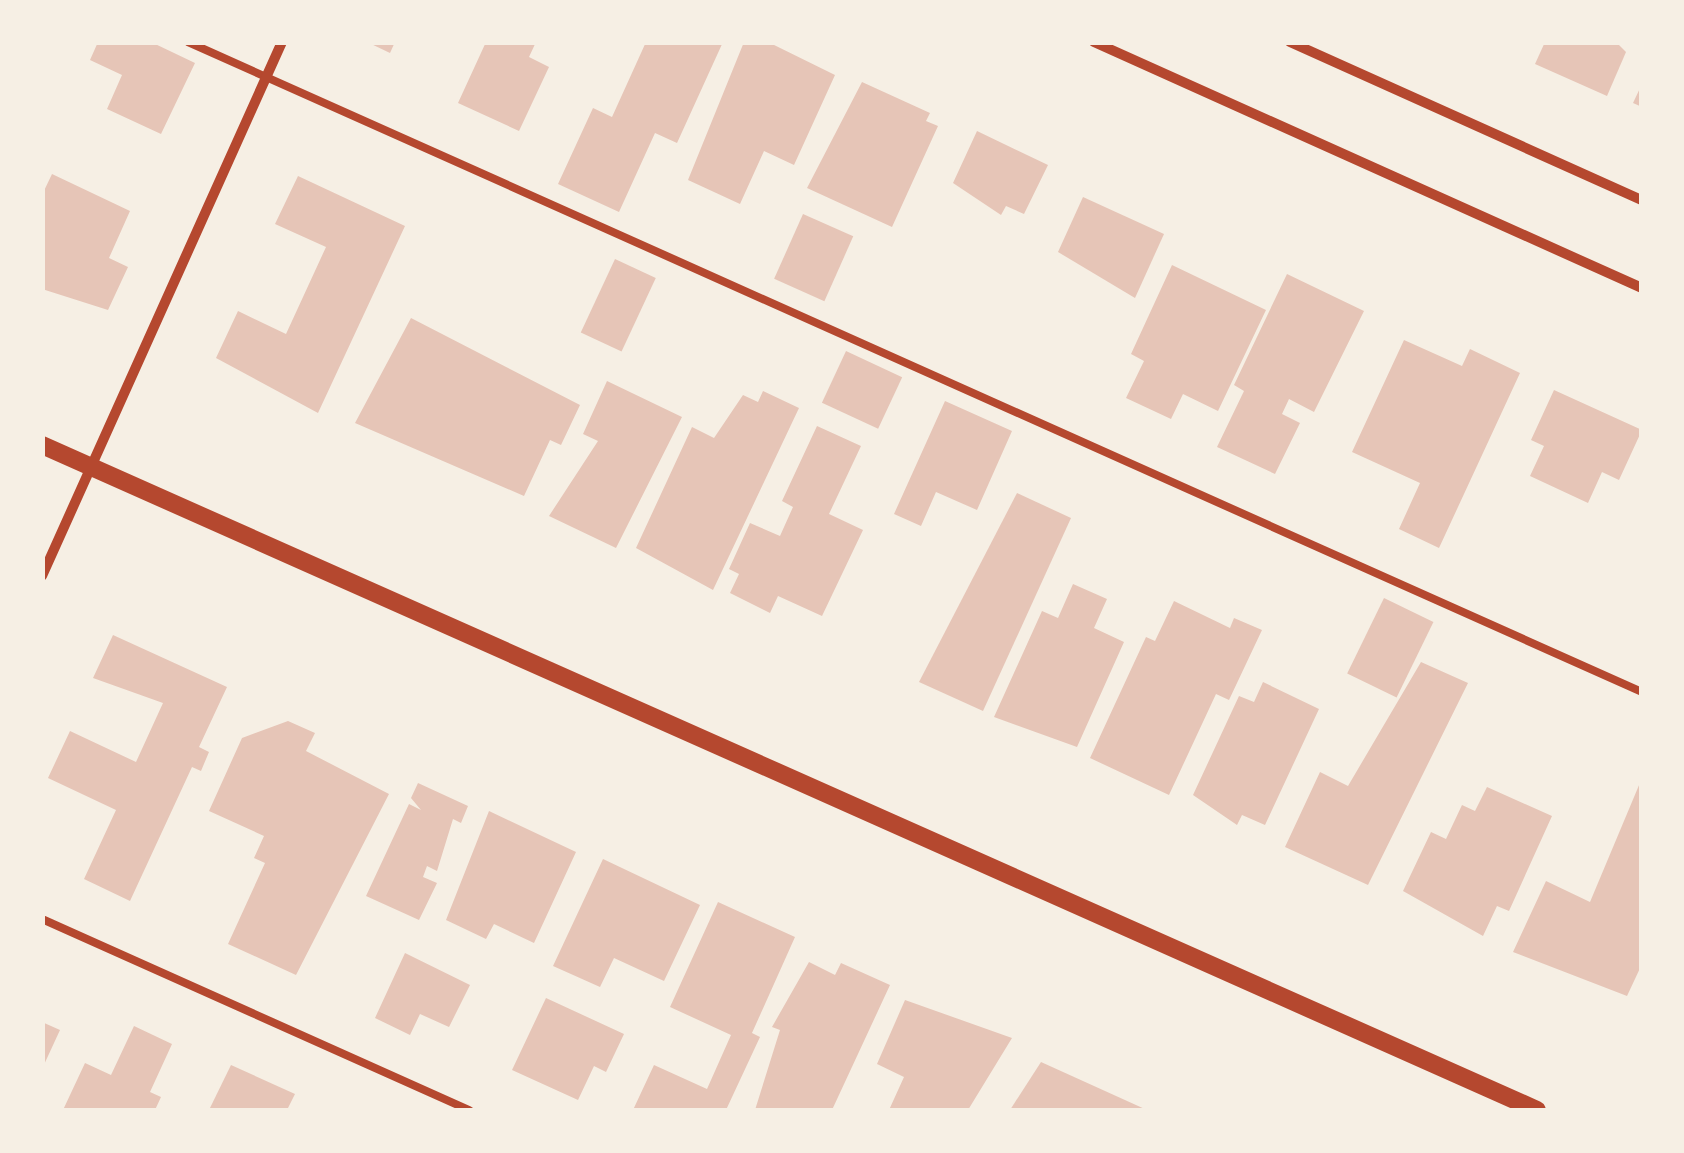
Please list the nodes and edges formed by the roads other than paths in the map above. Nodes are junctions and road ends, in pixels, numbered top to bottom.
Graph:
1 (188, 42) edge
2 (282, 42) edge
3 (1094, 42) edge
4 (1290, 42) edge
5 (266, 78) junction
6 (1642, 200) edge
7 (1642, 288) edge
8 (42, 445) edge
9 (91, 466) junction
10 (42, 576) edge
11 (1642, 692) edge
12 (42, 919) edge
13 (470, 1110) edge
14 (1537, 1110) edge

1 - 5 lane
2 - 5 street
3 - 7 street
4 - 6 street
5 - 9 street
5 - 11 lane
8 - 9 street
9 - 10 street
9 - 14 street
12 - 13 lane

